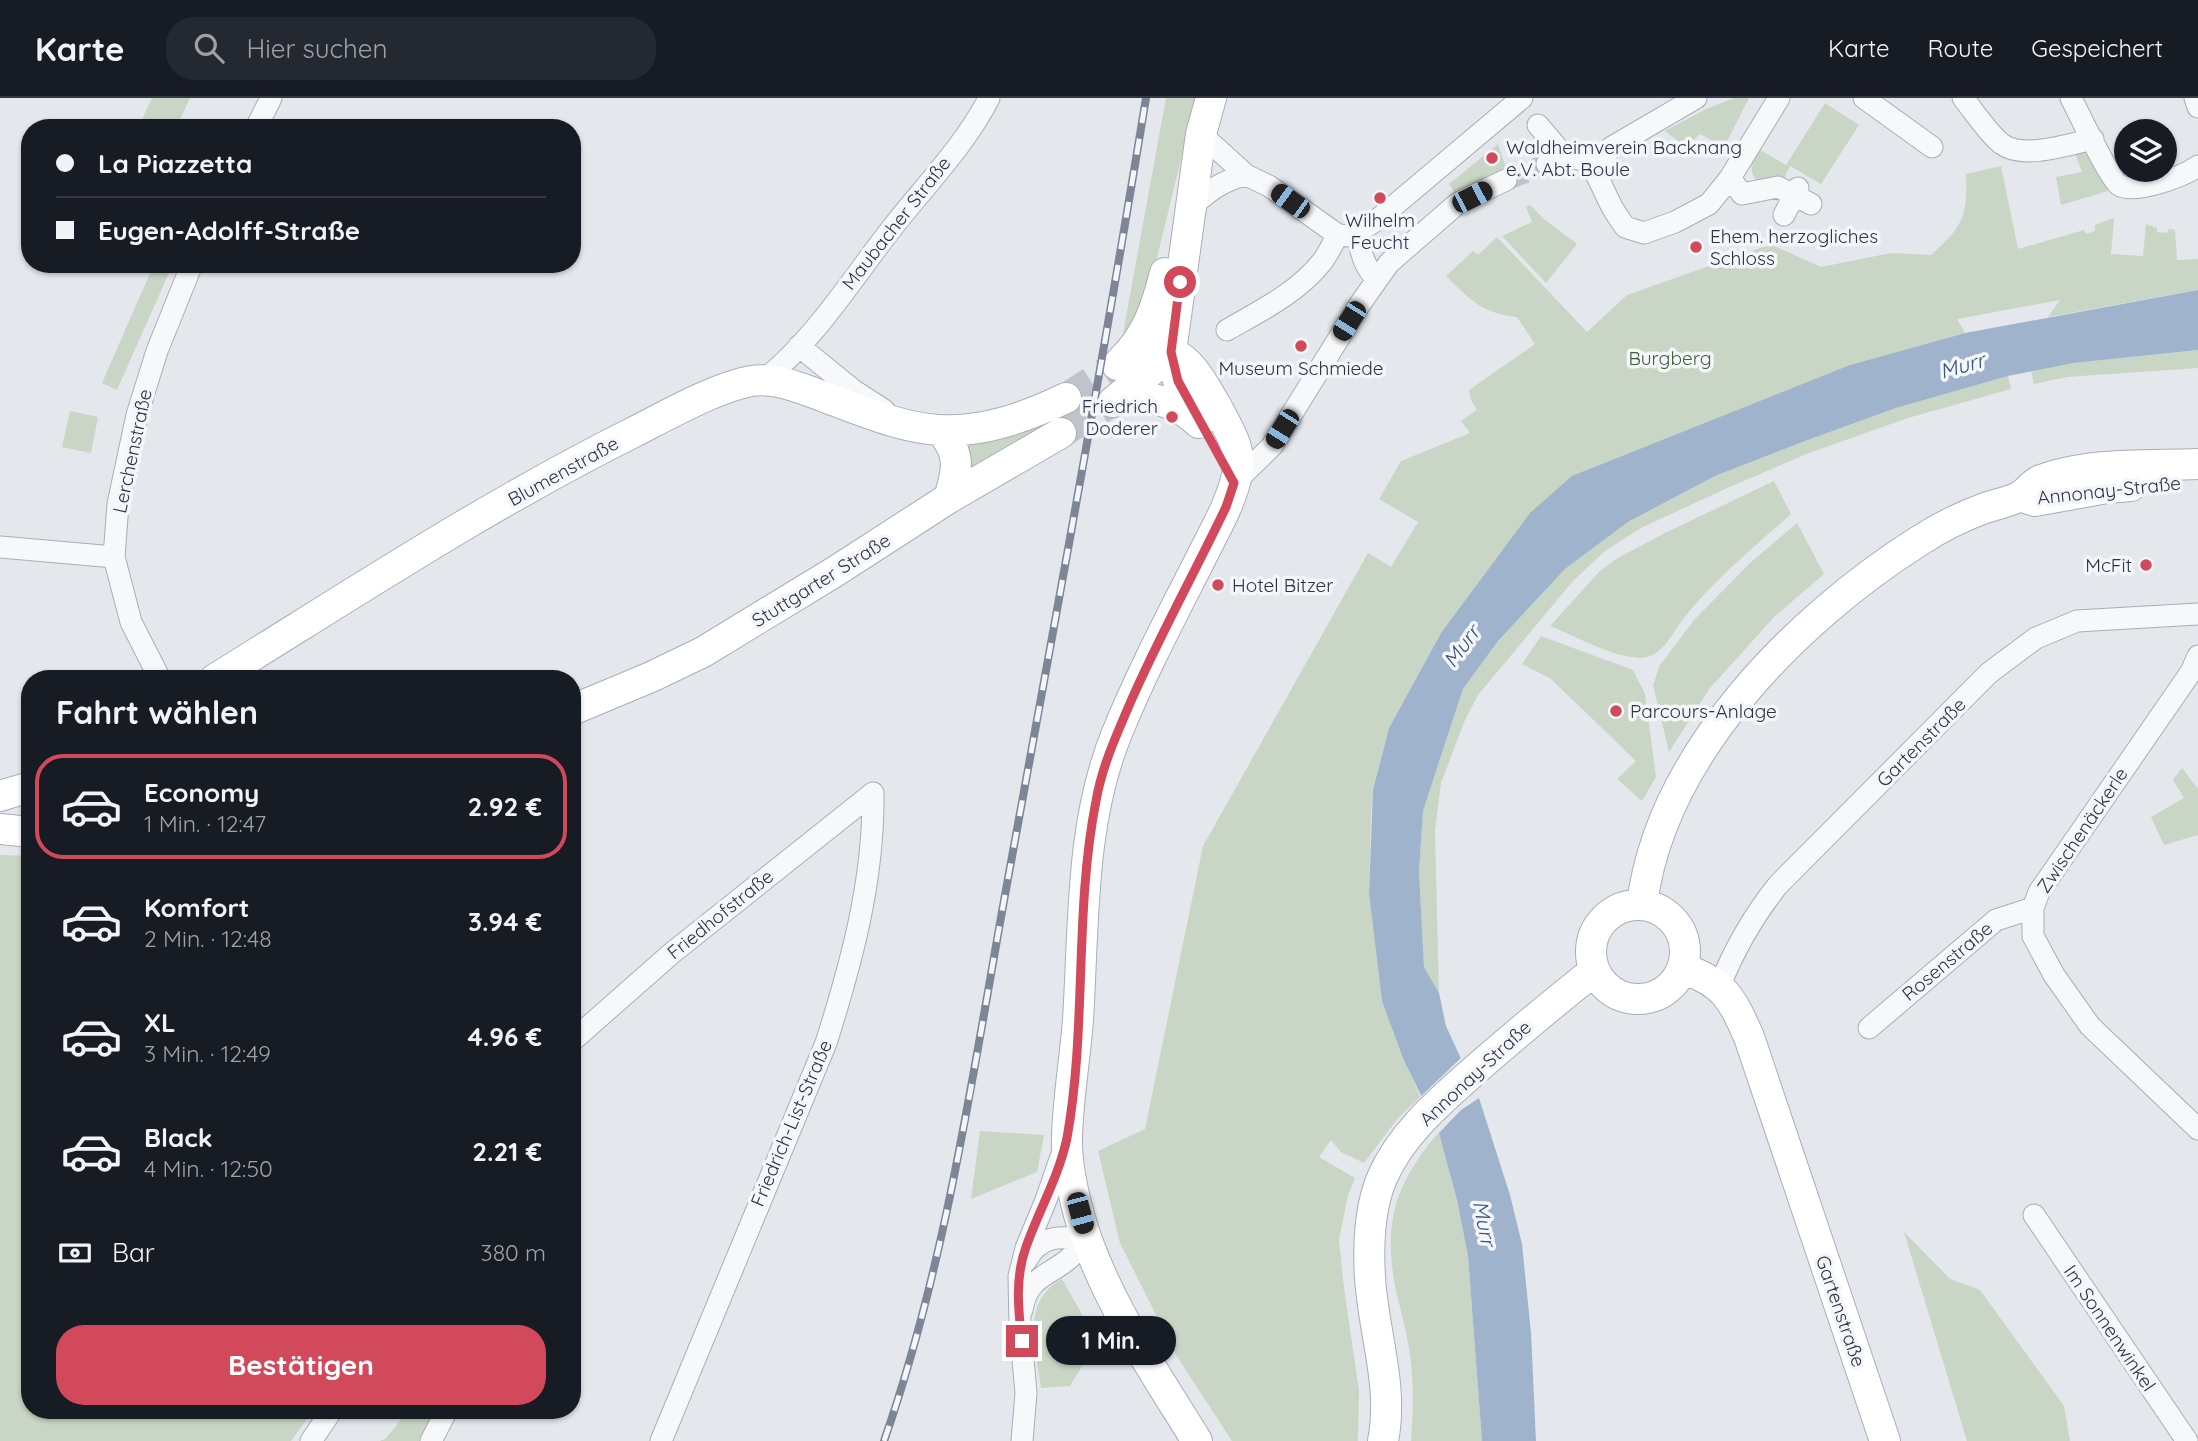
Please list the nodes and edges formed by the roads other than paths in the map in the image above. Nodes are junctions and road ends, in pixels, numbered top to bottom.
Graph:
1 (271, 98) edge
2 (989, 98) edge
3 (1211, 98) edge
4 (1522, 98) edge
5 (1696, 98) edge
6 (1779, 98) edge
7 (1864, 98) edge
8 (1963, 98) edge
9 (2071, 98) edge
10 (2195, 98) edge
11 (2198, 107) edge
12 (260, 119) edge
13 (1538, 125) dead end
14 (1201, 134) junction
15 (2093, 139) junction
16 (1932, 147) dead end
17 (2198, 166) edge
18 (1594, 168) junction
19 (1246, 175) junction
20 (1730, 178) junction
21 (1506, 180) tunnel mouth
22 (1190, 213) junction
23 (1784, 215) dead end
24 (1348, 234) junction
25 (188, 273) edge
26 (1377, 279) junction
27 (1227, 330) dead end
28 (799, 346) junction
29 (1171, 352) junction
30 (764, 380) junction
31 (1066, 398) tunnel mouth
32 (1198, 421) junction
33 (906, 424) junction
34 (941, 431) junction
35 (1061, 433) tunnel mouth
36 (2198, 464) edge
37 (2198, 481) edge
38 (1234, 483) junction
39 (2021, 496) junction
40 (949, 498) junction
41 (0, 547) edge
42 (114, 557) junction
43 (2198, 614) edge
44 (2198, 656) edge
45 (155, 670) edge
46 (230, 670) edge
47 (581, 706) edge
48 (21, 790) edge
49 (873, 793) joint
50 (0, 796) edge
51 (0, 829) edge
52 (21, 831) edge
53 (1642, 904) junction
54 (2033, 908) junction
55 (1684, 969) junction
56 (1594, 971) junction
57 (1719, 987) junction
58 (1869, 1028) dead end
59 (581, 1033) edge
60 (2198, 1129) edge
61 (1066, 1139) junction
62 (2034, 1215) dead end
63 (1087, 1240) junction
64 (1019, 1276) junction
65 (1020, 1326) junction
66 (326, 1419) edge
67 (443, 1419) edge
68 (311, 1441) edge
69 (432, 1441) edge
70 (661, 1441) edge
71 (1022, 1441) edge
72 (1197, 1441) edge
73 (1383, 1441) edge
74 (1885, 1441) edge
75 (2186, 1441) edge

1 - 12 street
2 - 28 street, Maubacher Straße
3 - 14 street
4 - 24 street
5 - 18 street
6 - 20 street
7 - 16 street
8 - 15 street
9 - 15 street
10 - 11 street
13 - 18 street
14 - 19 street
14 - 22 street
15 - 17 street
18 - 20 street
19 - 22 street
19 - 24 street
20 - 23 street
21 - 26 street
22 - 29 street
22 - 29 street
24 - 26 street
24 - 27 street
25 - 42 street, Lerchenstraße
26 - 38 street
28 - 30 street, Maubacher Straße
28 - 33 street
29 - 32 street
29 - 32 street
29 - 38 street
30 - 33 street, Blumenstraße
30 - 46 street, Blumenstraße
31 - 34 street, Blumenstraße
32 - 38 street
33 - 34 street, Blumenstraße
34 - 40 street
35 - 40 street, Stuttgarter Straße
36 - 39 street, Annonay-Straße
37 - 39 street, Annonay-Straße
38 - 61 street
39 - 53 street, Annonay-Straße
40 - 47 street, Stuttgarter Straße
41 - 42 street
42 - 45 street, Lerchenstraße
43 - 57 street, Gartenstraße
44 - 54 street, Zwischenäckerle
48 - 50 street
49 - 59 street, Friedhofstraße
49 - 70 street, Friedrich-List-Straße
51 - 52 street
53 - 55 street
53 - 56 street
54 - 58 street, Rosenstraße
54 - 60 street, Zwischenäckerle
55 - 56 street
55 - 57 street, Gartenstraße
56 - 73 street, Annonay-Straße
57 - 74 street, Gartenstraße
61 - 63 street
61 - 64 street
62 - 75 street, Im Sonnenwinkel
63 - 64 street
63 - 65 street
63 - 72 street
64 - 65 street
65 - 71 street
66 - 68 street
67 - 69 street

